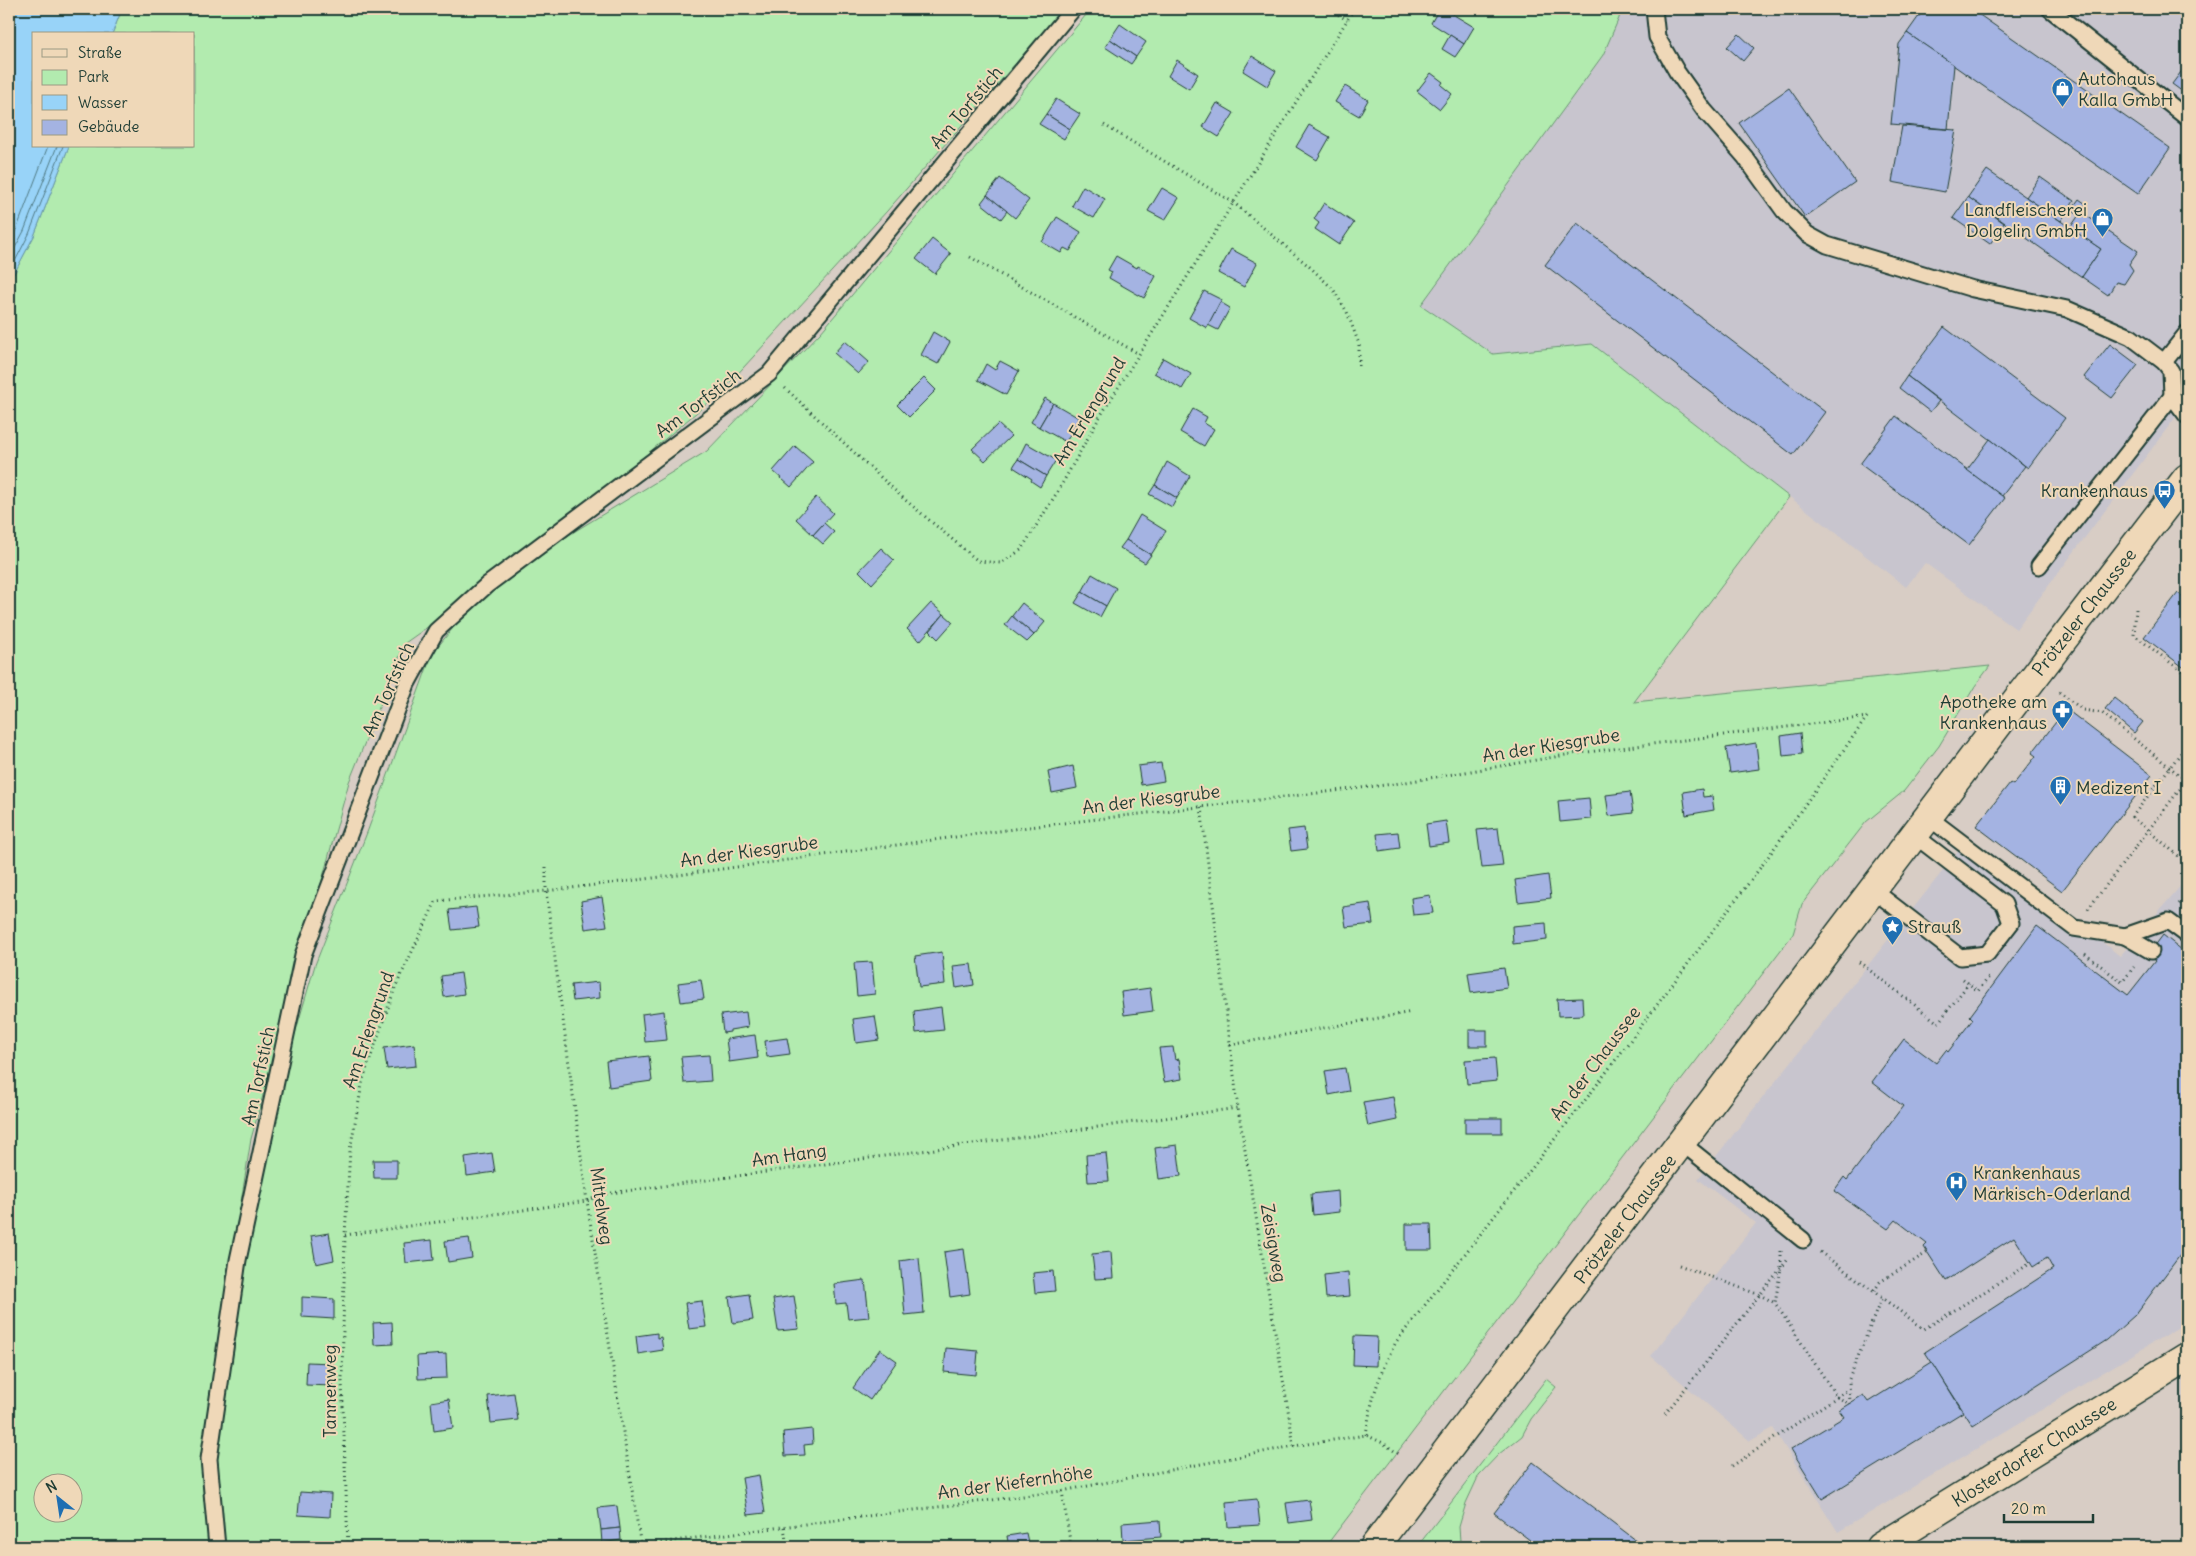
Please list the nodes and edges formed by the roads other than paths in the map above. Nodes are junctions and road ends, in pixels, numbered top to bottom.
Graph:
1 (1073, 9) edge
2 (1654, 9) edge
3 (2050, 9) edge
4 (2187, 118) edge
5 (2187, 333) edge
6 (2164, 362) junction
7 (2172, 396) junction
8 (2187, 416) edge
9 (2187, 478) edge
10 (2038, 566) dead end
11 (1921, 826) junction
12 (1873, 890) junction
13 (2187, 935) edge
14 (2125, 936) junction
15 (2149, 950) road end
16 (1682, 1143) junction
17 (1804, 1240) road end
18 (2187, 1357) edge
19 (217, 1547) edge
20 (1374, 1547) edge
21 (1880, 1547) edge

1 - 19 lane, Am Torfstich
2 - 6 lane
3 - 4 lane
5 - 6 lane
6 - 7 lane
7 - 8 lane
7 - 10 lane
9 - 11 main road, Prötzeler Chaussee
11 - 12 main road, Prötzeler Chaussee
11 - 12 lane
11 - 14 lane
12 - 16 main road, Prötzeler Chaussee
13 - 14 lane
14 - 15 lane
16 - 17 lane
16 - 20 main road, Prötzeler Chaussee
18 - 21 main road, Klosterdorfer Chaussee

